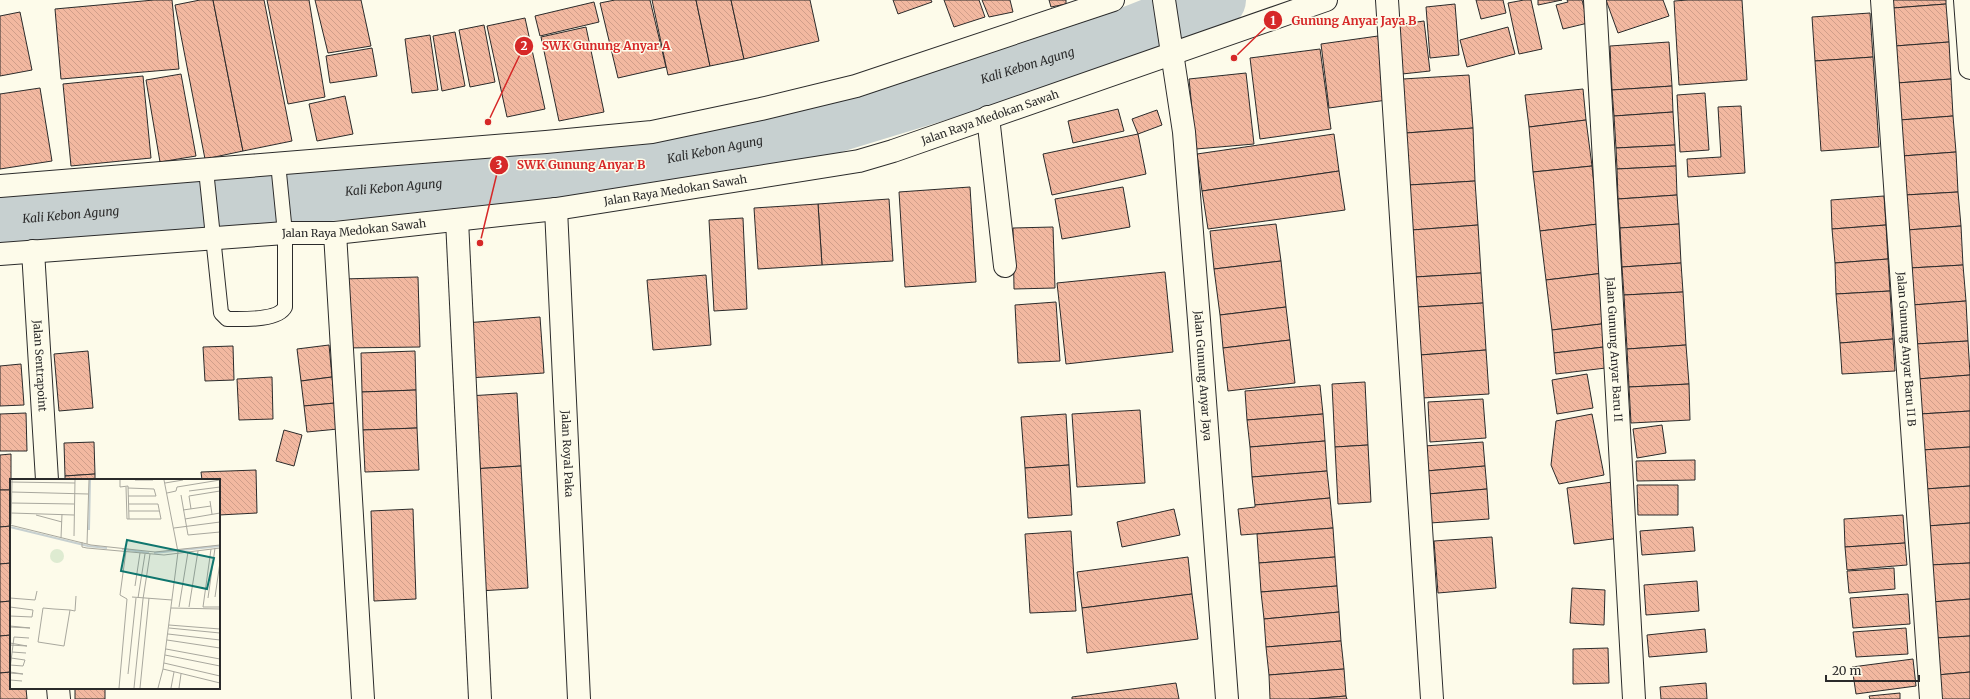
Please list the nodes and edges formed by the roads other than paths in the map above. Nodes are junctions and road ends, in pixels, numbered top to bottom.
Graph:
1 (1112, 0) edge
2 (1164, 0) edge
3 (1326, 0) edge
4 (1387, 0) edge
5 (1595, 0) edge
6 (1882, 0) edge
7 (1965, 0) edge
8 (1171, 43) junction
9 (1970, 68) edge
10 (988, 117) junction
11 (278, 168) junction
12 (207, 176) junction
13 (0, 186) edge
14 (556, 209) junction
15 (457, 220) junction
16 (284, 226) junction
17 (212, 232) junction
18 (335, 233) junction
19 (33, 251) junction
20 (0, 254) edge
21 (1005, 266) dead end
22 (47, 479) edge
23 (58, 689) edge
24 (59, 699) edge
25 (364, 699) edge
26 (480, 699) edge
27 (579, 699) edge
28 (1227, 699) edge
29 (1432, 699) edge
30 (1634, 699) edge
31 (1931, 699) edge

1 - 11 street
2 - 8 street, Jalan Gunung Anyar Jaya
3 - 8 street, Jalan Raya Medokan Sawah
4 - 29 street
5 - 30 street, Jalan Gunung Anyar Baru II
6 - 31 street, Jalan Gunung Anyar Baru II B
7 - 9 street
8 - 10 street, Jalan Raya Medokan Sawah
8 - 28 street, Jalan Gunung Anyar Jaya
10 - 14 street, Jalan Raya Medokan Sawah
10 - 21 street
11 - 12 street
11 - 16 lane
12 - 13 street
12 - 17 lane
14 - 15 street, Jalan Raya Medokan Sawah
14 - 27 street, Jalan Royal Paka
15 - 18 street, Jalan Raya Medokan Sawah
15 - 26 street
16 - 17 street, Jalan Raya Medokan Sawah
16 - 17 lane
16 - 18 street, Jalan Raya Medokan Sawah
17 - 19 street, Jalan Raya Medokan Sawah
18 - 25 street
19 - 20 street, Jalan Raya Medokan Sawah
19 - 22 street, Jalan Sentrapoint
23 - 24 street

